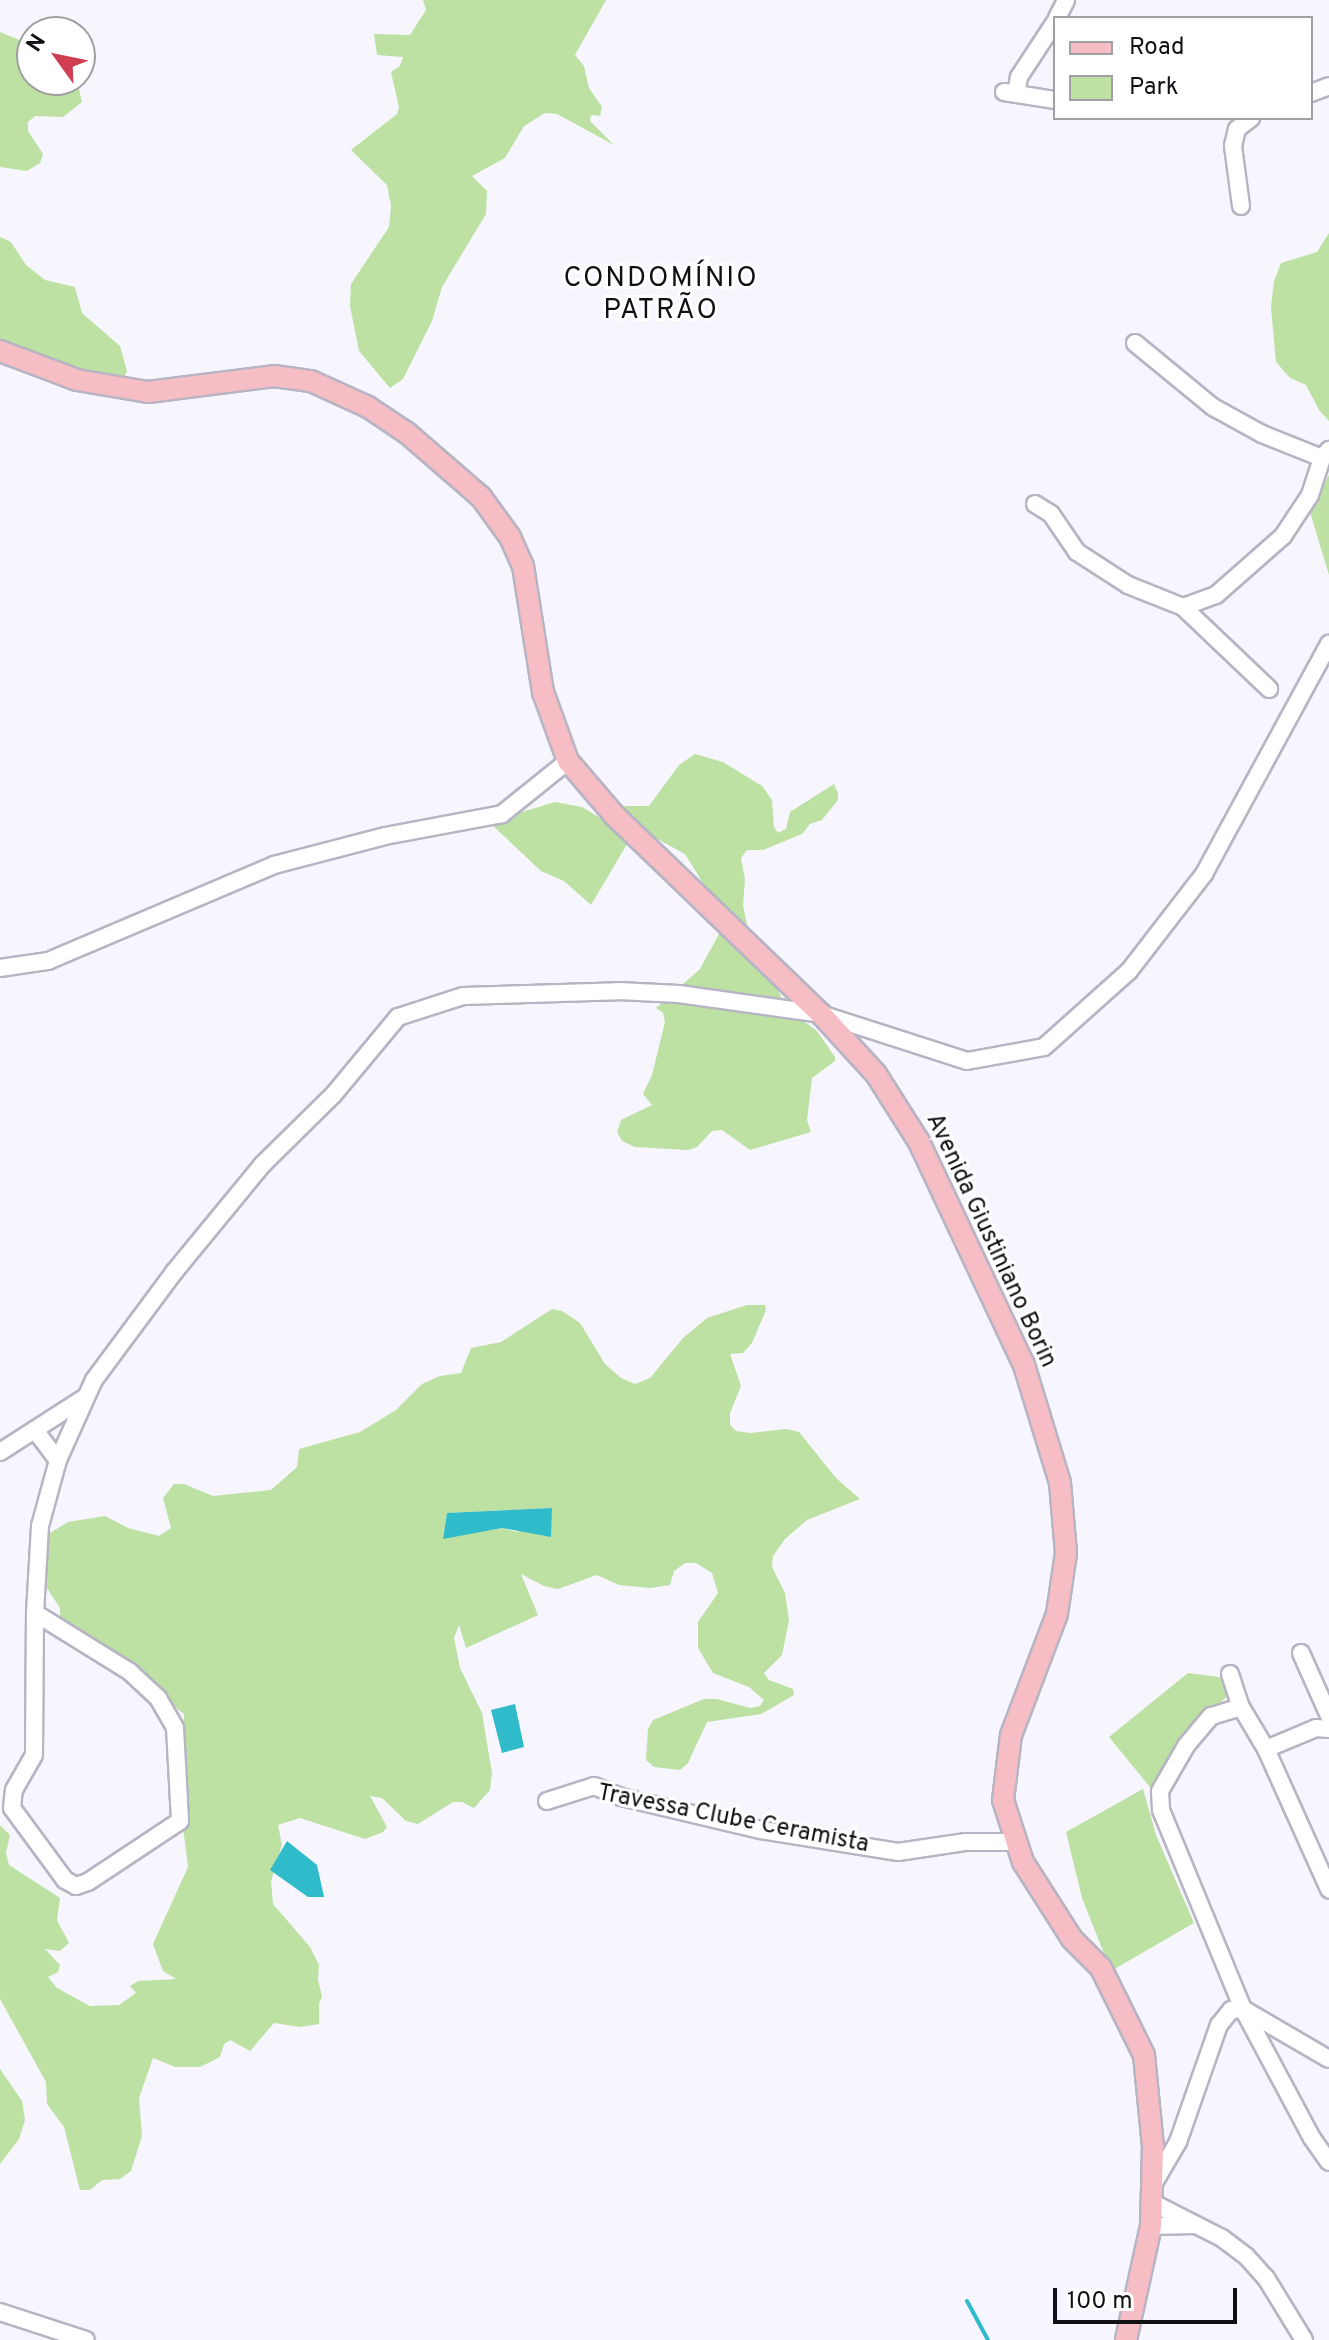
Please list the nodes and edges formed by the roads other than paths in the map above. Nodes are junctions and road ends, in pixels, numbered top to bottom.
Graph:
1 (1053, 25) edge
2 (1053, 100) edge
3 (1248, 120) edge
4 (1241, 206) dead end
5 (1135, 343) dead end
6 (0, 351) edge
7 (1326, 454) edge
8 (1035, 504) dead end
9 (1216, 595) junction
10 (1183, 607) junction
11 (1206, 627) junction
12 (1329, 644) edge
13 (1269, 689) dead end
14 (568, 761) junction
15 (0, 968) edge
16 (821, 1014) junction
17 (86, 1397) junction
18 (35, 1430) junction
19 (0, 1452) edge
20 (58, 1460) junction
21 (35, 1613) junction
22 (1301, 1653) dead end
23 (1230, 1674) dead end
24 (1241, 1707) junction
25 (1329, 1716) edge
26 (1329, 1729) edge
27 (1266, 1749) junction
28 (547, 1801) dead end
29 (1015, 1842) junction
30 (1329, 1889) edge
31 (1243, 2009) junction
32 (1329, 2059) edge
33 (1178, 2142) junction
34 (1153, 2146) junction
35 (1329, 2162) edge
36 (1153, 2193) junction
37 (1199, 2225) junction
38 (1151, 2226) junction
39 (0, 2312) edge
40 (86, 2340) edge
41 (1126, 2340) edge
42 (1304, 2340) edge

1 - 2 street
3 - 4 street
5 - 7 street
6 - 14 main road, Avenida Giustiniano Borin
7 - 9 street
8 - 10 street
9 - 10 street
9 - 11 street
10 - 11 street
11 - 13 street
12 - 16 street
14 - 15 street
14 - 16 main road, Avenida Giustiniano Borin
16 - 17 street
16 - 29 main road, Avenida Giustiniano Borin
17 - 18 street
17 - 20 street
18 - 19 street
18 - 20 street
20 - 21 street
21 - 21 street
22 - 25 street
23 - 24 street
24 - 27 street
24 - 31 street
26 - 27 street
27 - 30 street
28 - 29 street, Travessa Clube Ceramista
29 - 34 main road, Avenida Giustiniano Borin
31 - 32 street
31 - 33 street
31 - 35 street
33 - 34 street
33 - 36 street
34 - 36 main road, Avenida Giustiniano Borin
36 - 37 street
36 - 38 main road, Avenida Giustiniano Borin
37 - 38 street
37 - 42 street
38 - 41 main road, Avenida Giustiniano Borin
39 - 40 street

